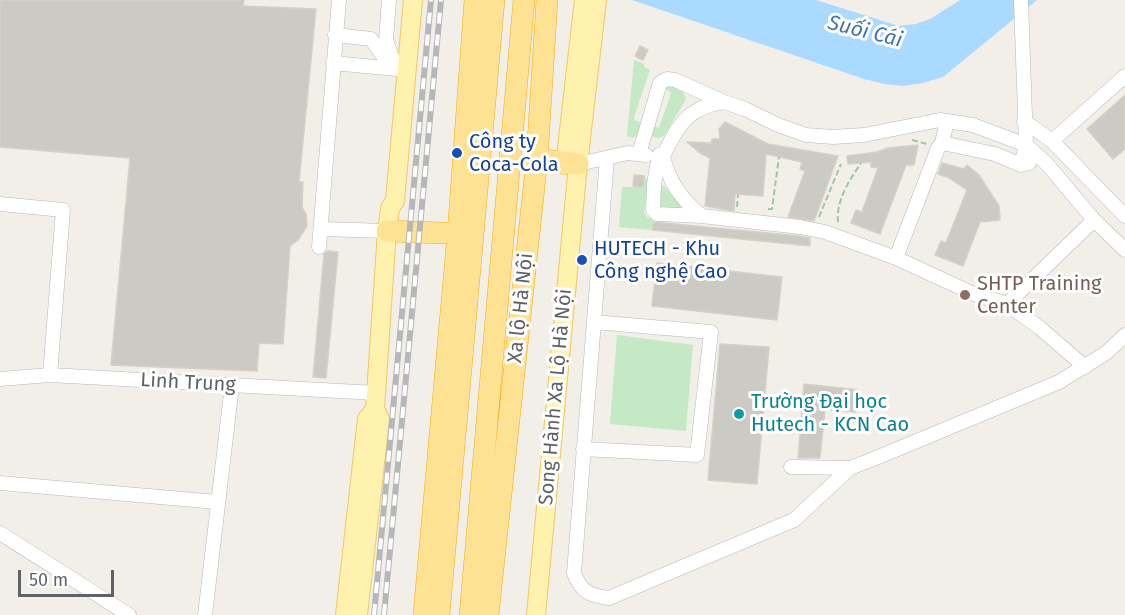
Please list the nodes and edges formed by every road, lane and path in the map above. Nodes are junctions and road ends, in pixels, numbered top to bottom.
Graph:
1 (339, 0) edge
2 (389, 0) edge
3 (403, 0) edge
4 (413, 0) edge
5 (1021, 0) edge
6 (588, 1) edge
7 (484, 4) edge
8 (523, 6) edge
9 (546, 7) edge
10 (336, 34) junction
11 (333, 63) junction
12 (394, 68) junction
13 (1125, 76) edge
14 (724, 102) junction
15 (947, 121) junction
16 (1024, 121) junction
17 (1052, 141) junction
18 (942, 143) junction
19 (1026, 145) junction
20 (639, 154) junction
21 (661, 155) junction
22 (778, 157) dead end
23 (607, 158) junction
24 (537, 159) junction
25 (1042, 159) junction
26 (572, 163) junction
27 (861, 163) dead end
28 (841, 164) dead end
29 (1021, 165) junction
30 (0, 204) edge
31 (390, 208) junction
32 (761, 208) dead end
33 (1122, 208) edge
34 (702, 216) junction
35 (1094, 220) junction
36 (321, 229) junction
37 (814, 230) junction
38 (387, 231) junction
39 (465, 234) junction
40 (840, 237) junction
41 (319, 248) dead end
42 (1125, 250) edge
43 (896, 258) junction
44 (1007, 304) junction
45 (594, 322) junction
46 (1125, 335) edge
47 (1085, 367) junction
48 (50, 375) junction
49 (0, 379) edge
50 (232, 385) junction
51 (376, 401) junction
52 (583, 449) junction
53 (791, 466) dead end
54 (850, 468) junction
55 (0, 483) edge
56 (217, 502) junction
57 (0, 533) edge
58 (129, 615) edge
59 (205, 615) edge
60 (345, 615) edge
61 (358, 615) edge
62 (424, 615) edge
63 (439, 615) edge
64 (470, 615) edge
65 (489, 615) edge
66 (525, 615) edge
67 (536, 615) edge

1 - 10 street
2 - 12 street
3 - 12 main road
4 - 31 main road
5 - 16 street
6 - 26 main road, Song Hành Xa Lộ Hà Nội
7 - 39 highway
8 - 64 highway, Xa lộ Hà Nội
9 - 24 highway, Xa lộ Hà Nội
10 - 11 street
10 - 12 street
11 - 12 street
11 - 36 street
12 - 31 main road
13 - 17 street
14 - 15 street
14 - 20 street
14 - 21 street
15 - 18 street
15 - 19 street
16 - 17 street
16 - 19 street
17 - 33 street
18 - 29 street
18 - 43 street
19 - 25 street
19 - 29 street
20 - 21 street
20 - 23 street
21 - 34 street
21 - 34 street
22 - 32 path
23 - 26 street
23 - 45 street
24 - 26 highway
24 - 65 highway, Xa lộ Hà Nội
25 - 29 street
25 - 35 street
26 - 66 main road, Song Hành Xa Lộ Hà Nội
26 - 67 main road, Song Hành Xa Lộ Hà Nội
27 - 40 path
28 - 37 path
30 - 48 street
31 - 38 main road
34 - 37 street
35 - 42 street
35 - 44 street
36 - 38 street
36 - 41 street
37 - 40 street
38 - 39 highway
38 - 51 main road
39 - 62 highway
39 - 63 highway
40 - 43 street
43 - 44 street
44 - 47 street
45 - 52 street
45 - 52 street
46 - 47 street
47 - 54 street
48 - 49 street, Linh Trung
48 - 50 street, Linh Trung
50 - 51 street, Linh Trung
50 - 56 street
51 - 60 main road
51 - 61 main road
52 - 54 street
53 - 54 street
55 - 56 street
56 - 59 street
57 - 58 street

